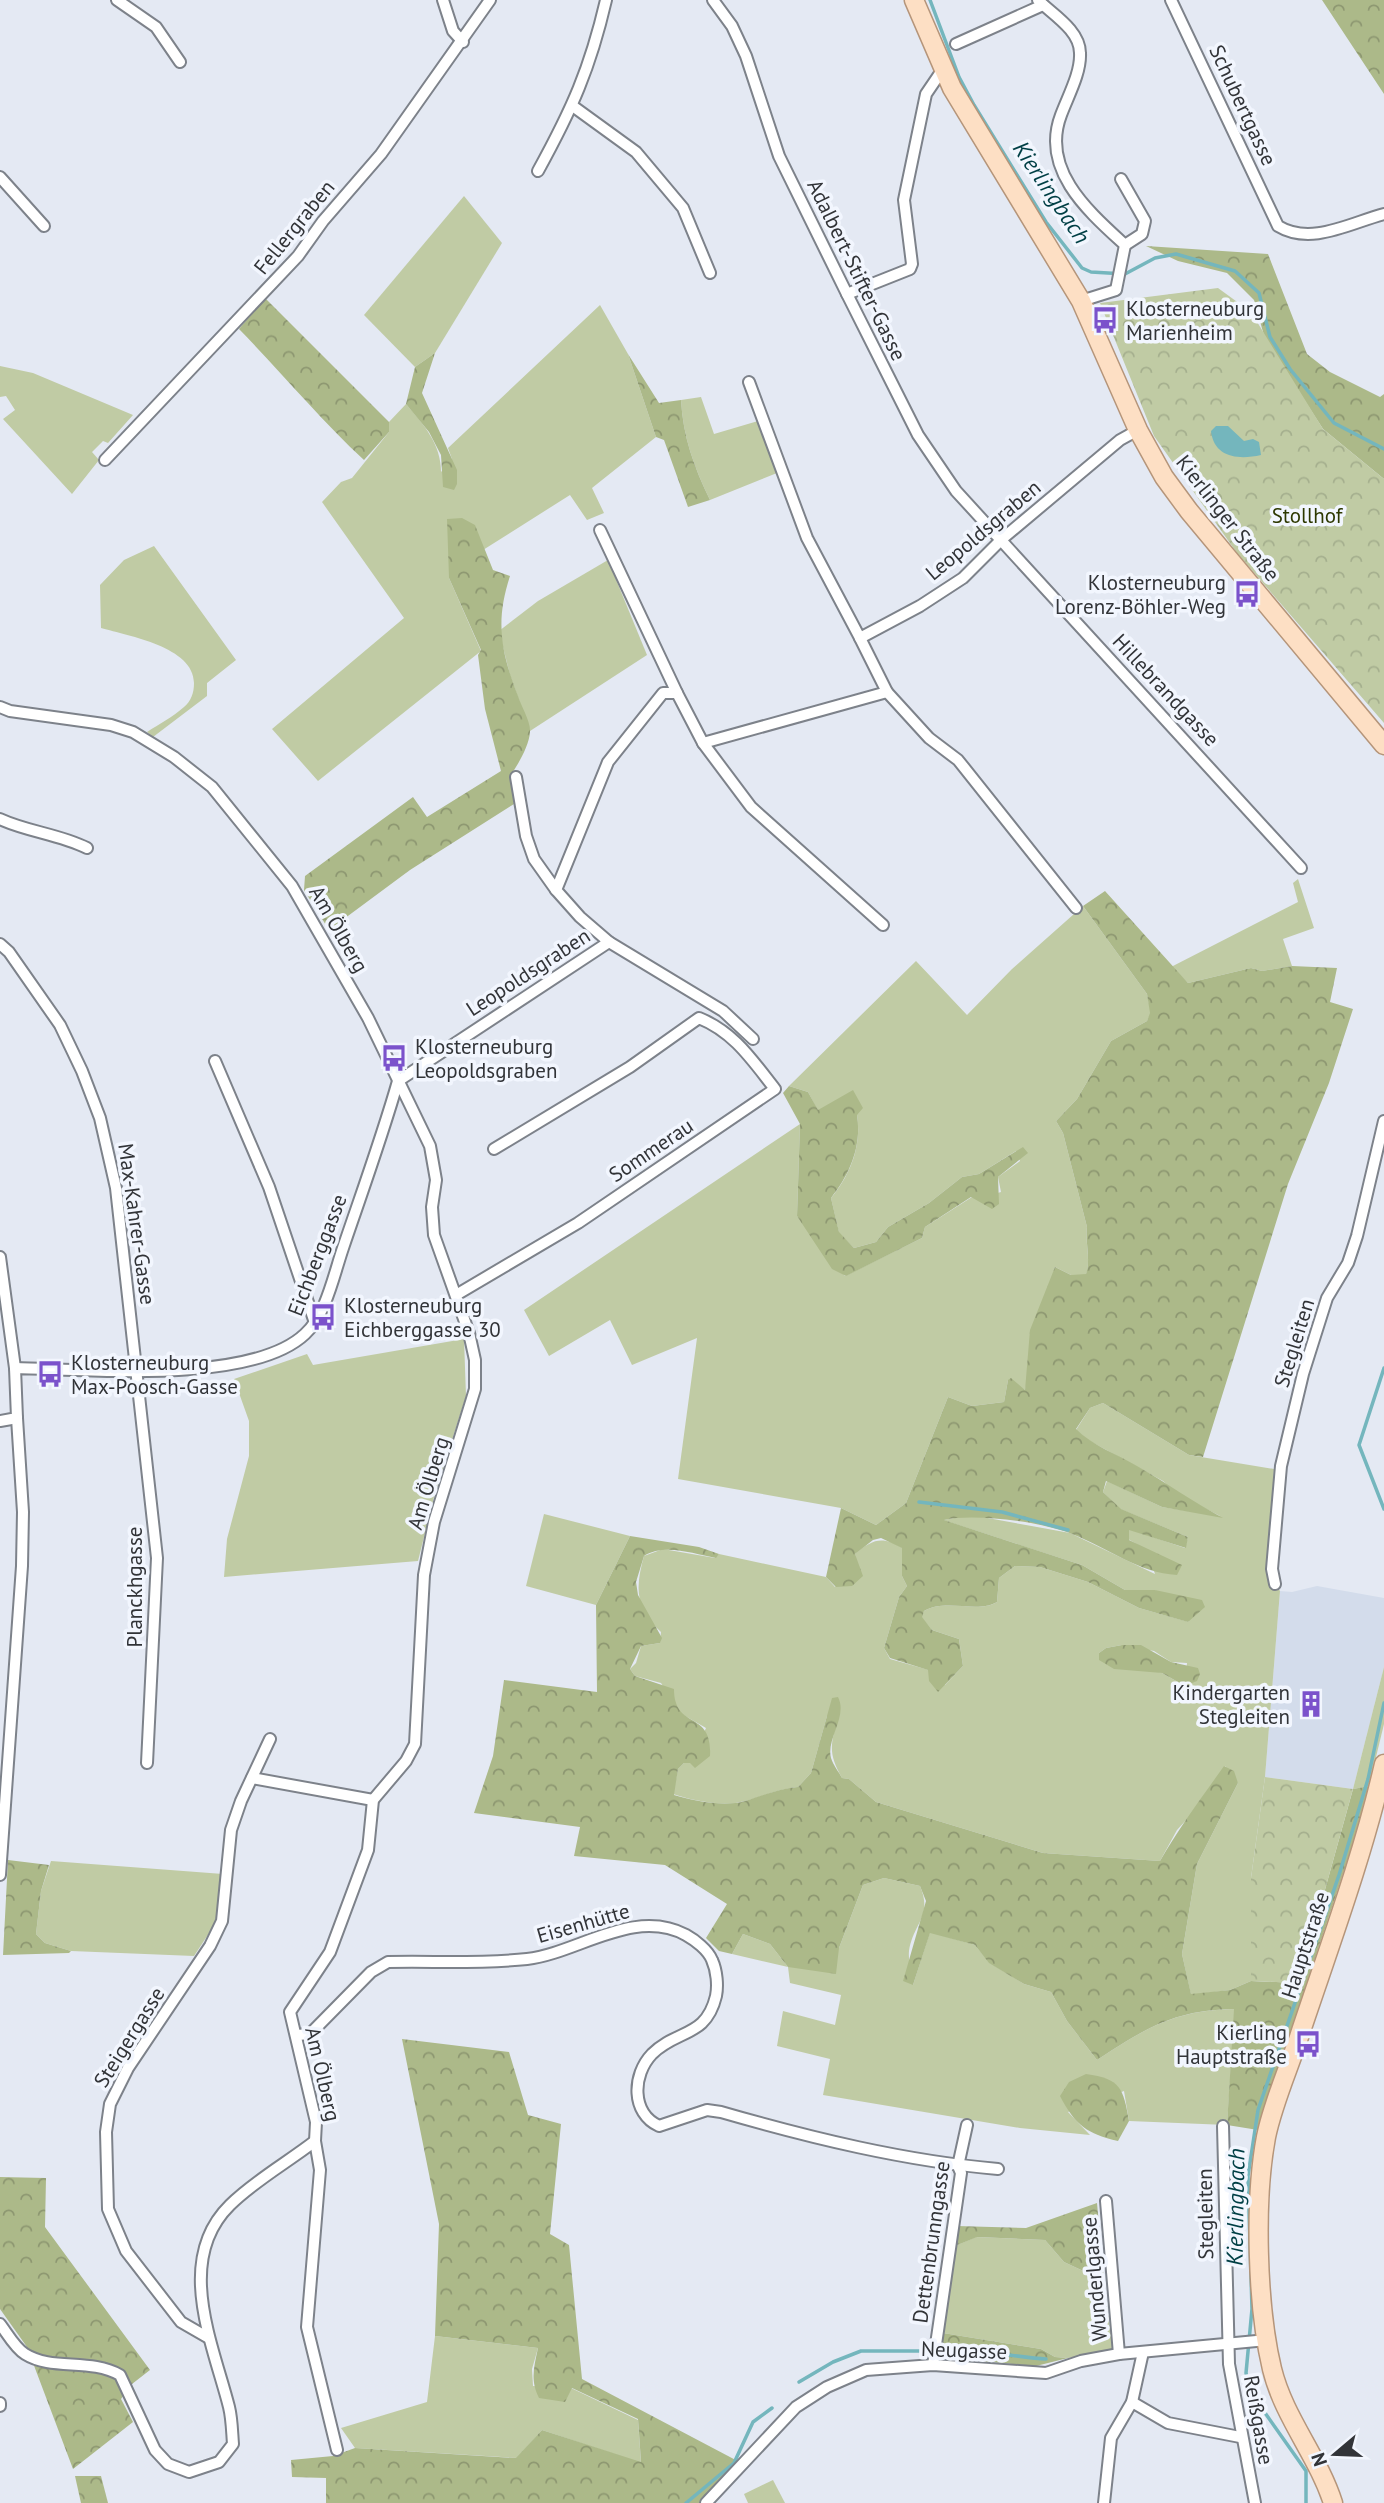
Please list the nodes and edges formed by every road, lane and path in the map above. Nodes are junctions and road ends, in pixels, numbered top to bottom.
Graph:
1 (117, 0) edge
2 (443, 0) edge
3 (490, 0) edge
4 (606, 0) edge
5 (713, 0) edge
6 (914, 0) edge
7 (1171, 0) edge
8 (1040, 3) edge
9 (463, 41) junction
10 (956, 44) dead end
11 (180, 62) dead end
12 (943, 68) junction
13 (574, 107) junction
14 (538, 171) dead end
15 (0, 177) edge
16 (1121, 179) dead end
17 (1384, 214) edge
18 (44, 226) dead end
19 (1125, 245) junction
20 (710, 272) dead end
21 (847, 294) junction
22 (1081, 301) junction
23 (749, 382) dead end
24 (1138, 430) junction
25 (105, 460) dead end
26 (600, 530) dead end
27 (1002, 539) junction
28 (860, 638) junction
29 (677, 692) junction
30 (887, 692) junction
31 (0, 707) edge
32 (703, 743) junction
33 (1384, 744) edge
34 (516, 777) dead end
35 (0, 819) edge
36 (87, 848) dead end
37 (1301, 868) dead end
38 (556, 891) junction
39 (1076, 908) dead end
40 (883, 925) dead end
41 (609, 942) junction
42 (0, 944) edge
43 (753, 1039) dead end
44 (215, 1062) dead end
45 (398, 1081) junction
46 (1384, 1121) edge
47 (494, 1149) dead end
48 (0, 1257) edge
49 (456, 1295) junction
50 (314, 1323) junction
51 (15, 1368) junction
52 (137, 1370) junction
53 (17, 1418) junction
54 (0, 1421) edge
55 (1275, 1584) dead end
56 (270, 1739) dead end
57 (147, 1763) dead end
58 (1384, 1764) edge
59 (252, 1778) junction
60 (373, 1800) junction
61 (0, 1875) edge
62 (297, 2035) junction
63 (967, 2124) dead end
64 (1223, 2126) dead end
65 (315, 2141) junction
66 (958, 2165) junction
67 (998, 2169) dead end
68 (1106, 2201) dead end
69 (0, 2324) edge
70 (206, 2337) junction
71 (1268, 2340) junction
72 (1233, 2344) junction
73 (1143, 2352) junction
74 (1119, 2354) junction
75 (933, 2365) junction
76 (1132, 2402) junction
77 (1240, 2437) junction
78 (337, 2450) dead end
79 (706, 2503) edge
80 (1104, 2503) edge
81 (1255, 2503) edge
82 (1333, 2503) edge

1 - 11 street
2 - 9 street
3 - 9 street, Fellergraben
4 - 13 street
5 - 21 street, Adalbert-Stifter-Gasse
6 - 12 main road, Kierlinger Straße
7 - 17 street, Schubertgasse
8 - 10 street
8 - 19 street
9 - 25 street, Fellergraben
12 - 21 street
12 - 22 main road, Kierlinger Straße
13 - 14 street
13 - 20 street
15 - 18 street
16 - 19 street
19 - 22 street
21 - 27 street, Adalbert-Stifter-Gasse
22 - 24 main road, Kierlinger Straße
23 - 28 street
24 - 27 street, Leopoldsgraben
24 - 33 main road, Kierlinger Straße
26 - 29 street
27 - 28 street, Leopoldsgraben
27 - 37 street, Hillebrandgasse
28 - 30 street
29 - 32 street
29 - 38 street
30 - 32 street
30 - 39 street
31 - 45 street, Am Ölberg
32 - 40 street
34 - 38 street, Leopoldsgraben
35 - 36 street
38 - 41 street, Leopoldsgraben
41 - 43 street, Leopoldsgraben
41 - 45 street, Leopoldsgraben
42 - 52 street, Max-Kahrer-Gasse
44 - 50 street
45 - 49 street, Am Ölberg
45 - 50 street, Eichberggasse
46 - 55 street, Stegleiten
47 - 49 street, Sommerau
48 - 51 street
49 - 60 street, Am Ölberg
50 - 52 street, Eichberggasse
51 - 52 street, Eichberggasse
51 - 53 street
52 - 57 street, Planckhgasse
53 - 54 street
53 - 61 street
56 - 59 street, Steigergasse
58 - 71 main road, Hauptstraße
59 - 60 street
59 - 70 street, Steigergasse
60 - 62 street, Am Ölberg
62 - 65 street, Am Ölberg
62 - 66 street, Eisenhütte
63 - 66 street, Dettenbrunngasse
64 - 72 street, Stegleiten
65 - 70 street
65 - 78 street, Am Ölberg
66 - 67 street, Eisenhütte
66 - 75 street, Dettenbrunngasse
68 - 74 street, Wunderlgasse
69 - 70 street
71 - 72 street, Neugasse
71 - 82 main road, Hauptstraße
72 - 73 street, Neugasse
72 - 77 street, Reißgasse
73 - 74 street, Neugasse
73 - 76 street
74 - 75 street, Neugasse
75 - 79 street, Neugasse
76 - 77 street
76 - 80 street
77 - 81 street, Reißgasse

